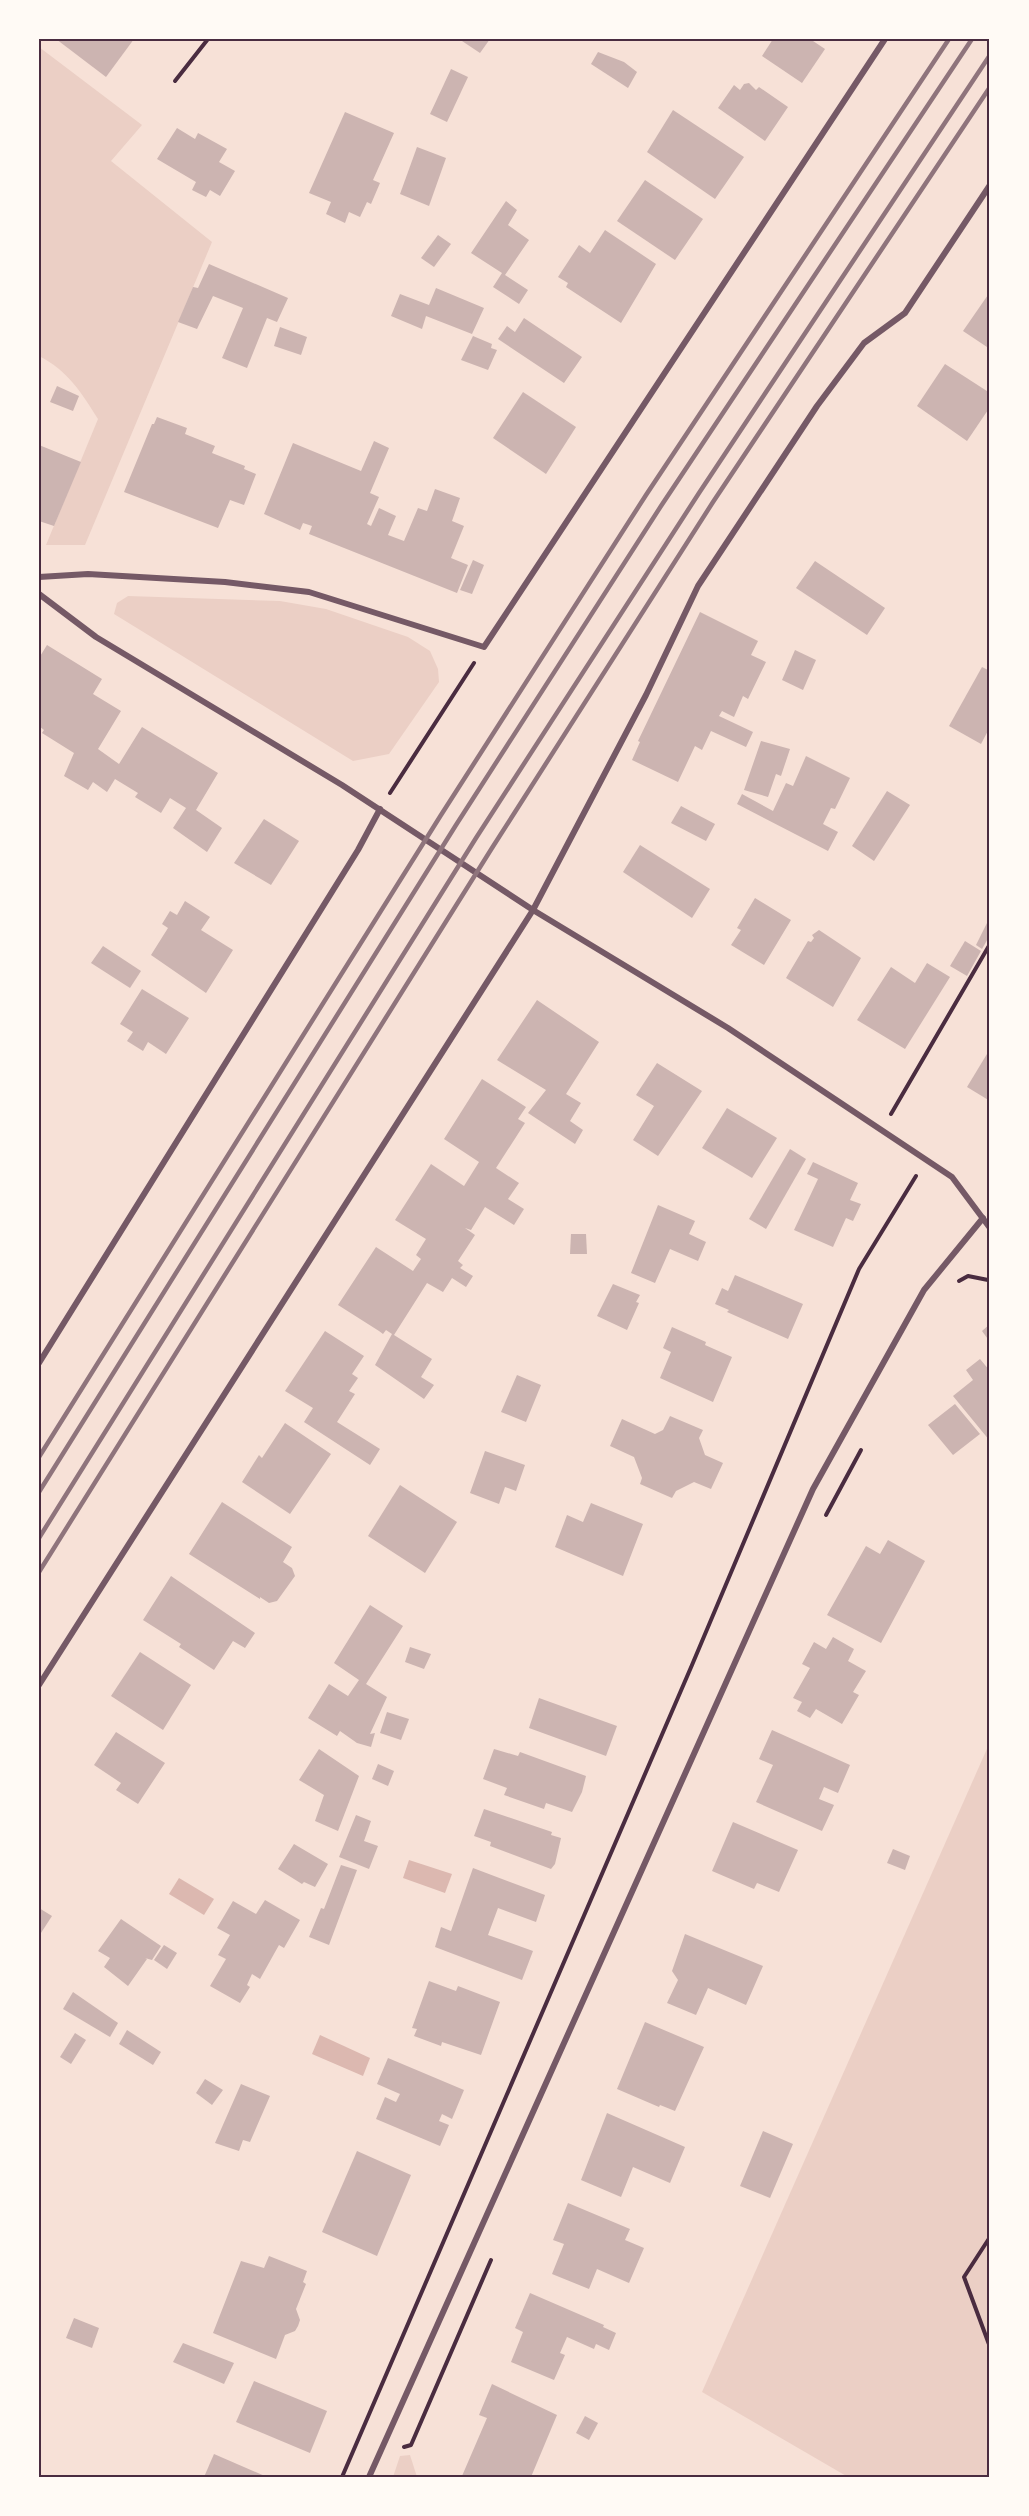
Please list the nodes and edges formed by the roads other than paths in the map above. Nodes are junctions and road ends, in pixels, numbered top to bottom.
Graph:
1 (885, 39) edge
2 (990, 185) edge
3 (39, 577) edge
4 (39, 594) edge
5 (380, 809) junction
6 (533, 910) junction
7 (983, 1218) junction
8 (990, 1228) edge
9 (39, 1363) edge
10 (39, 1685) edge
11 (369, 2477) edge

1 - 3 street
2 - 6 street
4 - 5 street
5 - 6 street
5 - 9 street
6 - 7 street
6 - 10 street
7 - 8 street
7 - 11 street

